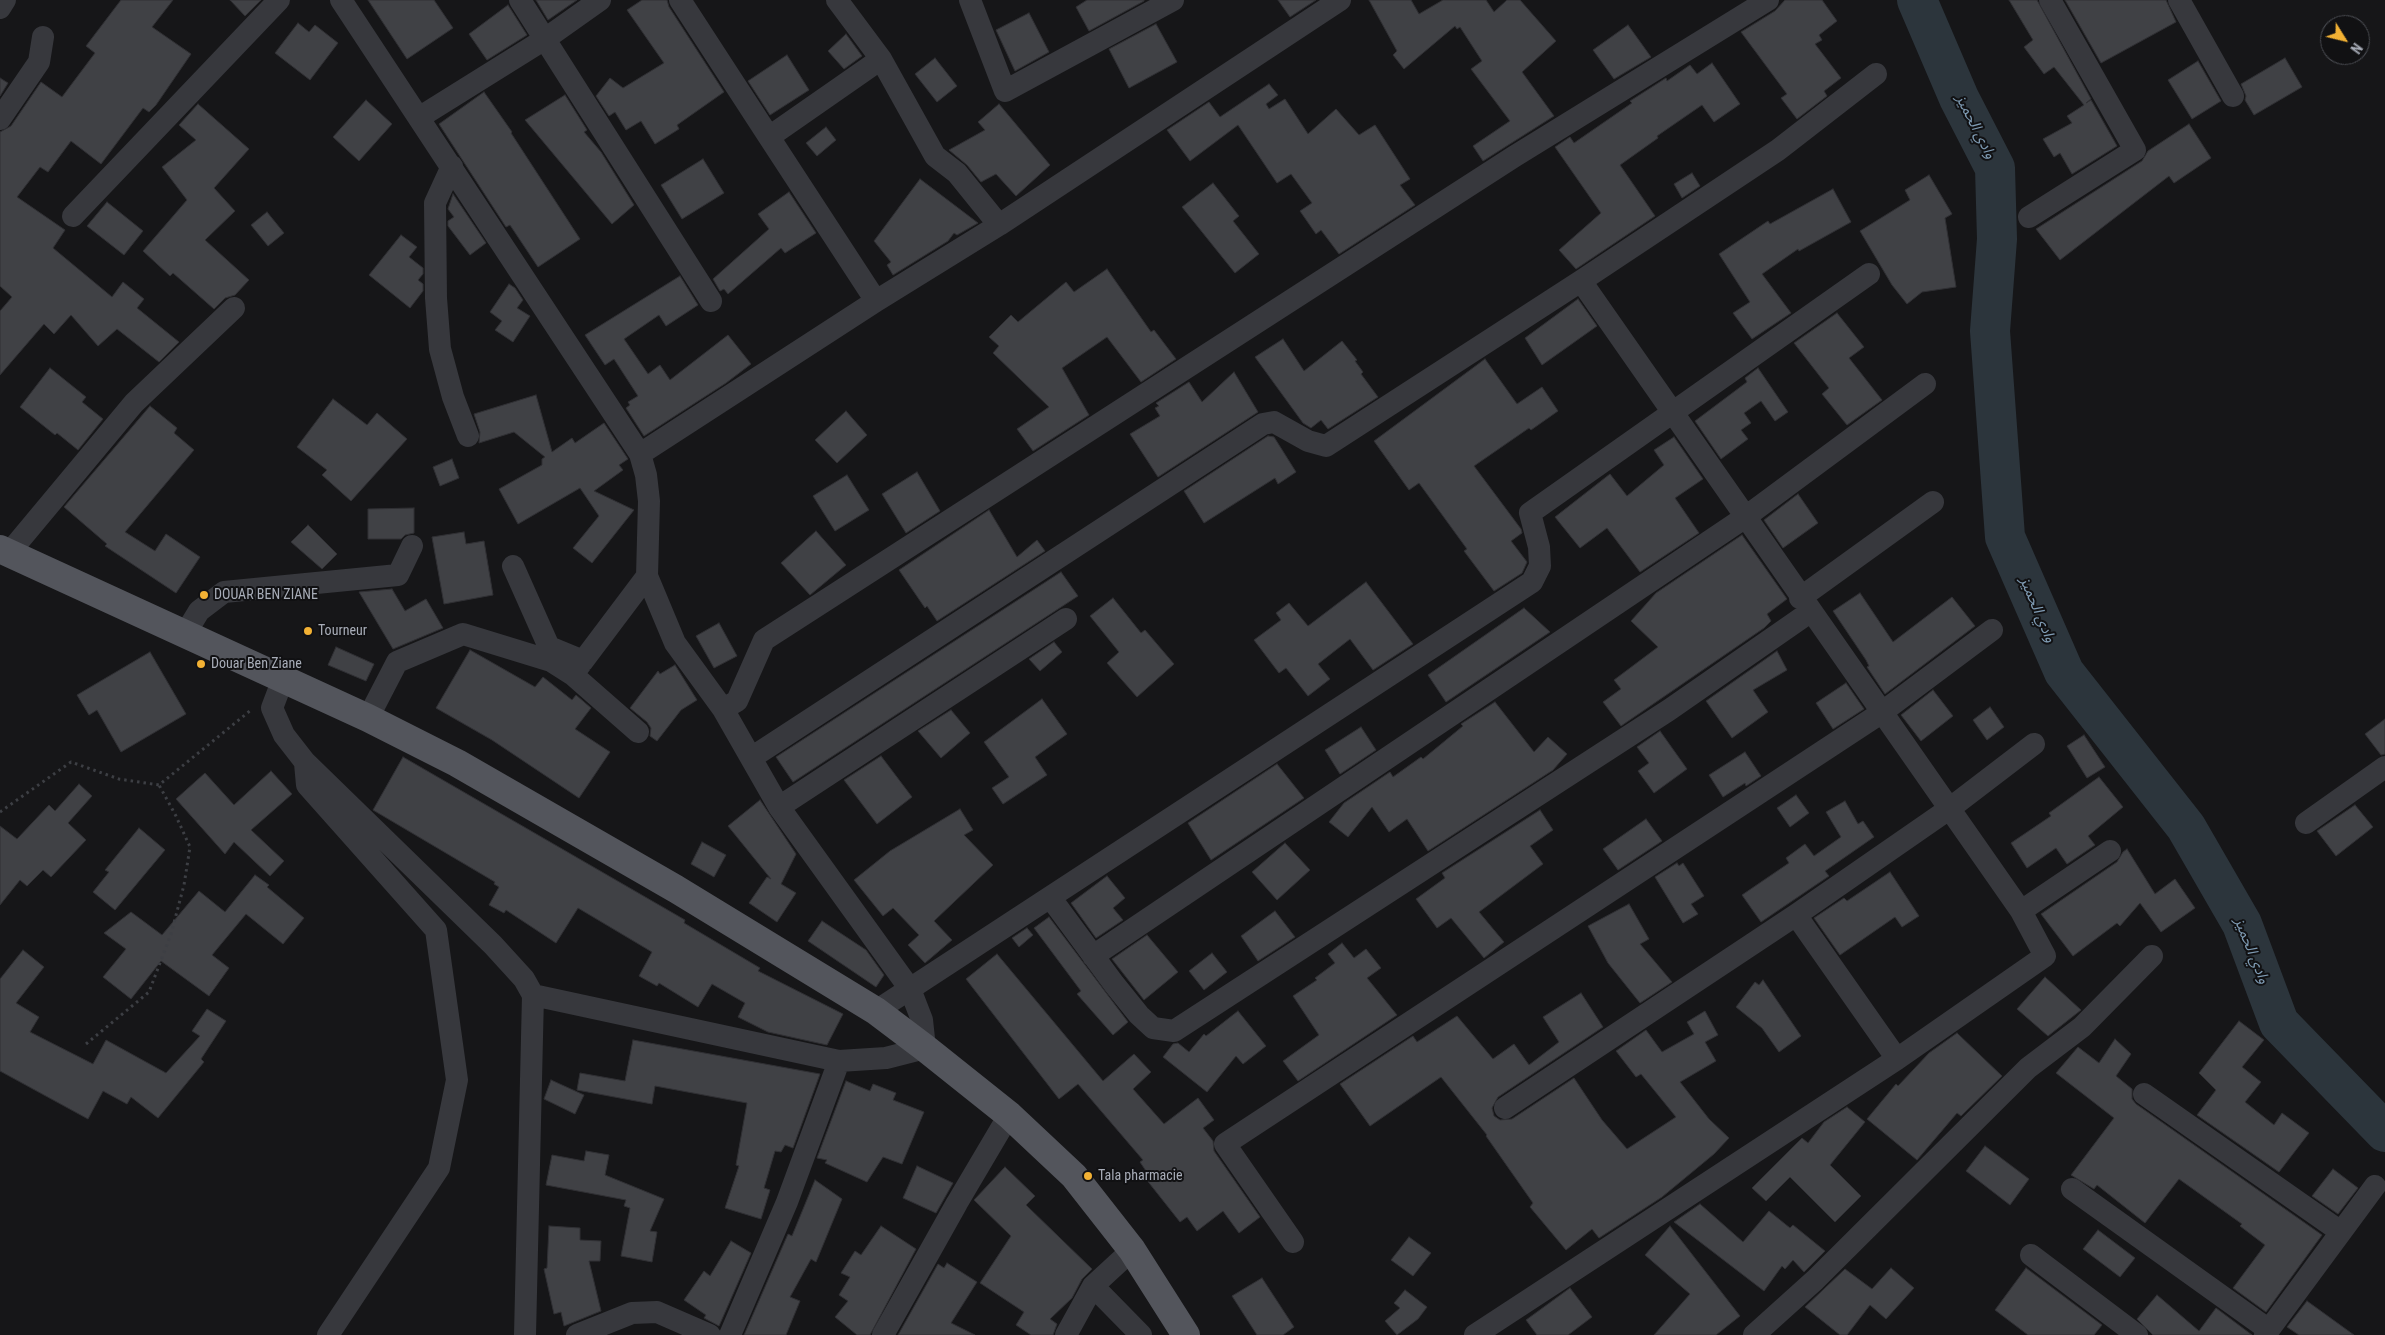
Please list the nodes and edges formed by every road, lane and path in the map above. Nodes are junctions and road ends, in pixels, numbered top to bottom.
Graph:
1 (6, 0) edge
2 (279, 0) edge
3 (342, 0) edge
4 (520, 0) edge
5 (600, 0) edge
6 (680, 0) edge
7 (837, 0) edge
8 (970, 0) edge
9 (1173, 0) edge
10 (1340, 0) edge
11 (1768, 0) edge
12 (2050, 0) edge
13 (2179, 0) edge
14 (0, 8) edge
15 (1135, 9) edge
16 (44, 37) dead end
17 (545, 40) junction
18 (881, 59) junction
19 (1876, 74) dead end
20 (2233, 96) dead end
21 (420, 118) junction
22 (0, 119) edge
23 (770, 137) junction
24 (452, 166) junction
25 (73, 216) dead end
26 (2029, 217) dead end
27 (999, 225) junction
28 (1869, 274) dead end
29 (1581, 282) junction
30 (711, 301) dead end
31 (876, 301) junction
32 (234, 308) dead end
33 (1925, 384) dead end
34 (1671, 412) junction
35 (468, 436) dead end
36 (640, 454) junction
37 (1932, 502) dead end
38 (1744, 518) junction
39 (412, 546) dead end
40 (4, 551) edge
41 (513, 566) dead end
42 (647, 576) junction
43 (1805, 605) junction
44 (1066, 619) dead end
45 (1992, 630) dead end
46 (185, 634) junction
47 (258, 668) junction
48 (578, 668) junction
49 (283, 679) junction
50 (723, 709) junction
51 (1881, 713) junction
52 (368, 718) junction
53 (638, 732) dead end
54 (2034, 744) dead end
55 (752, 758) junction
56 (305, 762) junction
57 (2385, 768) edge
58 (159, 785) junction
59 (779, 807) junction
60 (1949, 809) junction
61 (0, 812) edge
62 (2306, 823) dead end
63 (2110, 851) dead end
64 (1050, 897) junction
65 (2021, 911) junction
66 (1796, 915) junction
67 (1093, 956) junction
68 (2152, 956) dead end
69 (910, 989) junction
70 (533, 995) junction
71 (876, 1011) junction
72 (86, 1044) dead end
73 (925, 1048) junction
74 (1897, 1059) junction
75 (839, 1061) junction
76 (2144, 1094) dead end
77 (1505, 1108) dead end
78 (1010, 1115) junction
79 (2375, 1186) dead end
80 (2072, 1189) dead end
81 (2341, 1232) junction
82 (1293, 1242) dead end
83 (1132, 1250) junction
84 (2031, 1255) dead end
85 (1093, 1286) junction
86 (2267, 1333) edge
87 (328, 1335) edge
88 (525, 1335) edge
89 (577, 1335) edge
90 (710, 1335) edge
91 (730, 1335) edge
92 (883, 1335) edge
93 (1066, 1335) edge
94 (1141, 1335) edge
95 (1186, 1335) edge
96 (1475, 1335) edge
97 (1754, 1335) edge
98 (2137, 1335) edge

1 - 14 street
2 - 25 street
3 - 21 street
4 - 17 street
5 - 17 street
6 - 23 street
7 - 18 street
8 - 15 street
9 - 15 street
10 - 27 street
11 - 50 street
12 - 26 street
13 - 20 street
16 - 22 street
17 - 21 street
17 - 30 street
18 - 23 street
18 - 27 street
19 - 29 street
21 - 24 street
23 - 31 street
24 - 35 street
24 - 36 street
27 - 31 street
28 - 34 street
29 - 34 street
29 - 55 street
31 - 36 street
32 - 40 street
33 - 38 street
34 - 38 street
34 - 64 street
36 - 42 street
37 - 43 street
38 - 43 street
38 - 67 street
39 - 46 street
40 - 46 main road
41 - 48 street
42 - 48 street
42 - 50 street
43 - 51 street
43 - 67 street
44 - 59 street
45 - 51 street
46 - 47 main road
47 - 49 main road
47 - 58 path
48 - 52 street
48 - 53 street
49 - 52 main road
49 - 56 street
50 - 55 street
51 - 60 street
51 - 82 street
52 - 71 main road
54 - 60 street
55 - 59 street
56 - 70 street
56 - 87 street
57 - 62 street
58 - 61 path
58 - 72 path
59 - 69 street
60 - 65 street
60 - 66 street
63 - 65 street
64 - 67 street
64 - 69 street
65 - 74 street
66 - 74 street
66 - 77 street
68 - 97 street
69 - 71 street
69 - 73 street
70 - 75 street
70 - 88 street
71 - 73 main road
73 - 75 street
73 - 78 main road
74 - 96 street
75 - 91 street
76 - 81 street
78 - 83 main road
78 - 92 street
79 - 81 street
80 - 86 street
81 - 86 street
83 - 85 street
83 - 95 main road
84 - 98 street
85 - 93 street
85 - 94 street
89 - 90 street

